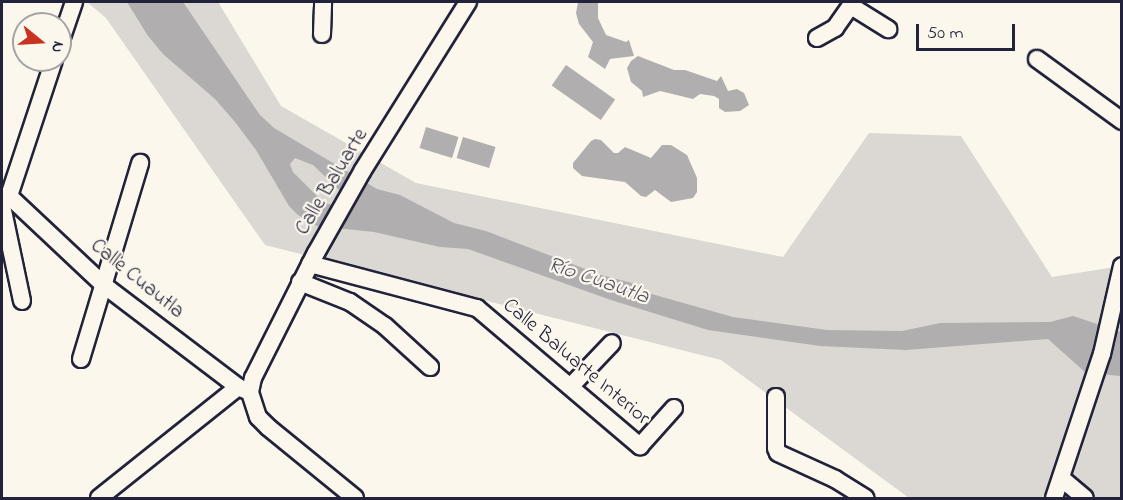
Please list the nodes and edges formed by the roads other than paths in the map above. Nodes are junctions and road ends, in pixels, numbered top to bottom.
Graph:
1 (323, 2) edge
2 (468, 2) edge
3 (852, 4) edge
4 (888, 29) dead end
5 (322, 34) dead end
6 (817, 38) dead end
7 (1037, 59) dead end
8 (50, 72) edge
9 (1122, 121) edge
10 (140, 163) dead end
11 (4, 199) edge
12 (310, 264) junction
13 (1122, 266) edge
14 (300, 282) junction
15 (105, 286) junction
16 (22, 301) dead end
17 (612, 344) dead end
18 (81, 359) dead end
19 (430, 367) dead end
20 (571, 386) junction
21 (244, 390) junction
22 (776, 397) dead end
23 (674, 408) dead end
24 (1060, 478) junction
25 (99, 498) edge
26 (355, 498) edge
27 (865, 498) edge
28 (1054, 498) edge
29 (1085, 498) edge

1 - 5 street
2 - 12 street, Calle Baluarte
3 - 4 street
3 - 6 street
7 - 9 street
8 - 11 street
10 - 15 street
11 - 15 street, Calle Cuautla
11 - 16 street
12 - 14 street, Calle Baluarte
12 - 20 street, Calle Baluarte Interior
13 - 24 street
14 - 19 street
14 - 21 street, Calle Baluarte
15 - 18 street
15 - 21 street, Calle Cuautla
17 - 20 street
20 - 23 street, Calle Baluarte Interior
21 - 25 street
21 - 26 street
22 - 27 street
24 - 28 street
24 - 29 street

